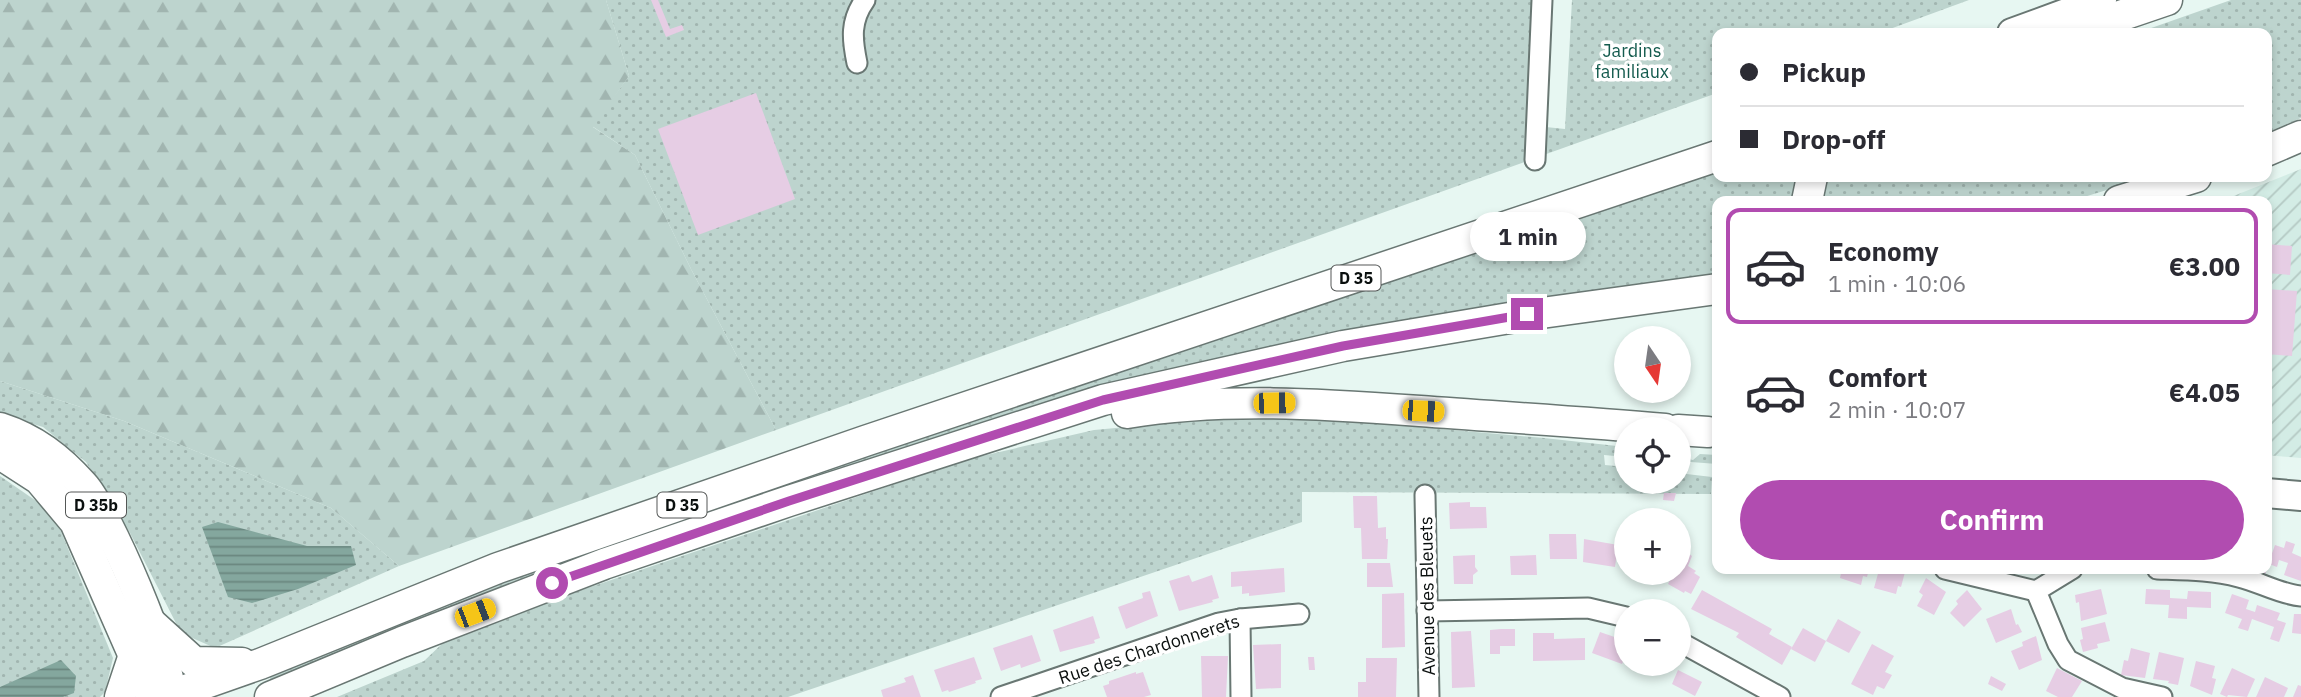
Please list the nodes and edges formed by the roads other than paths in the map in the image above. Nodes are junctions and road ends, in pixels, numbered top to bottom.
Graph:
1 (865, 0) edge
2 (1542, 0) edge
3 (2102, 0) edge
4 (2167, 0) edge
5 (2026, 28) edge
6 (2085, 28) edge
7 (858, 63) dead end
8 (2301, 136) edge
9 (1712, 145) edge
10 (2272, 148) edge
11 (1712, 158) edge
12 (1535, 160) dead end
13 (1650, 179) junction
14 (2180, 182) edge
15 (2196, 182) edge
16 (2135, 196) edge
17 (2174, 196) edge
18 (1712, 290) edge
19 (1614, 425) edge
20 (0, 428) edge
21 (1691, 431) edge
22 (995, 434) junction
23 (1712, 434) edge
24 (0, 454) edge
25 (2272, 494) edge
26 (1425, 495) dead end
27 (2301, 496) edge
28 (1966, 574) edge
29 (2061, 574) edge
30 (2224, 574) edge
31 (2036, 591) junction
32 (2301, 596) edge
33 (1427, 611) junction
34 (1299, 614) dead end
35 (1614, 614) edge
36 (1240, 618) junction
37 (148, 620) junction
38 (1691, 648) edge
39 (134, 655) junction
40 (260, 663) junction
41 (1032, 692) edge
42 (120, 697) edge
43 (165, 697) edge
44 (270, 697) edge
45 (1001, 697) edge
46 (1241, 697) edge
47 (1429, 697) edge
48 (1780, 697) edge
49 (2162, 697) edge

1 - 7 street
2 - 12 street
3 - 5 street
4 - 6 main road
8 - 10 main road
9 - 13 street
11 - 13 main road, D 35
13 - 40 main road, D 35
14 - 16 main road
15 - 17 main road
18 - 22 main road, D 35
19 - 22 main road
20 - 37 main road, D 35b
21 - 23 main road
22 - 44 main road, D 35
24 - 39 main road, D 35b
25 - 27 street
26 - 33 street, Avenue des Bleuets
28 - 31 street
29 - 31 street
30 - 32 street
31 - 49 street
33 - 35 street
33 - 47 street, Avenue des Bleuets
34 - 36 street, Rue des Chardonnerets
36 - 41 street, Rue des Chardonnerets
36 - 46 street
37 - 40 main road, D 35b
37 - 43 main road, D 35b
38 - 48 street
39 - 42 main road
39 - 43 main road, D 35b
40 - 43 main road, D 35
41 - 45 street, Rue des Chardonnerets

